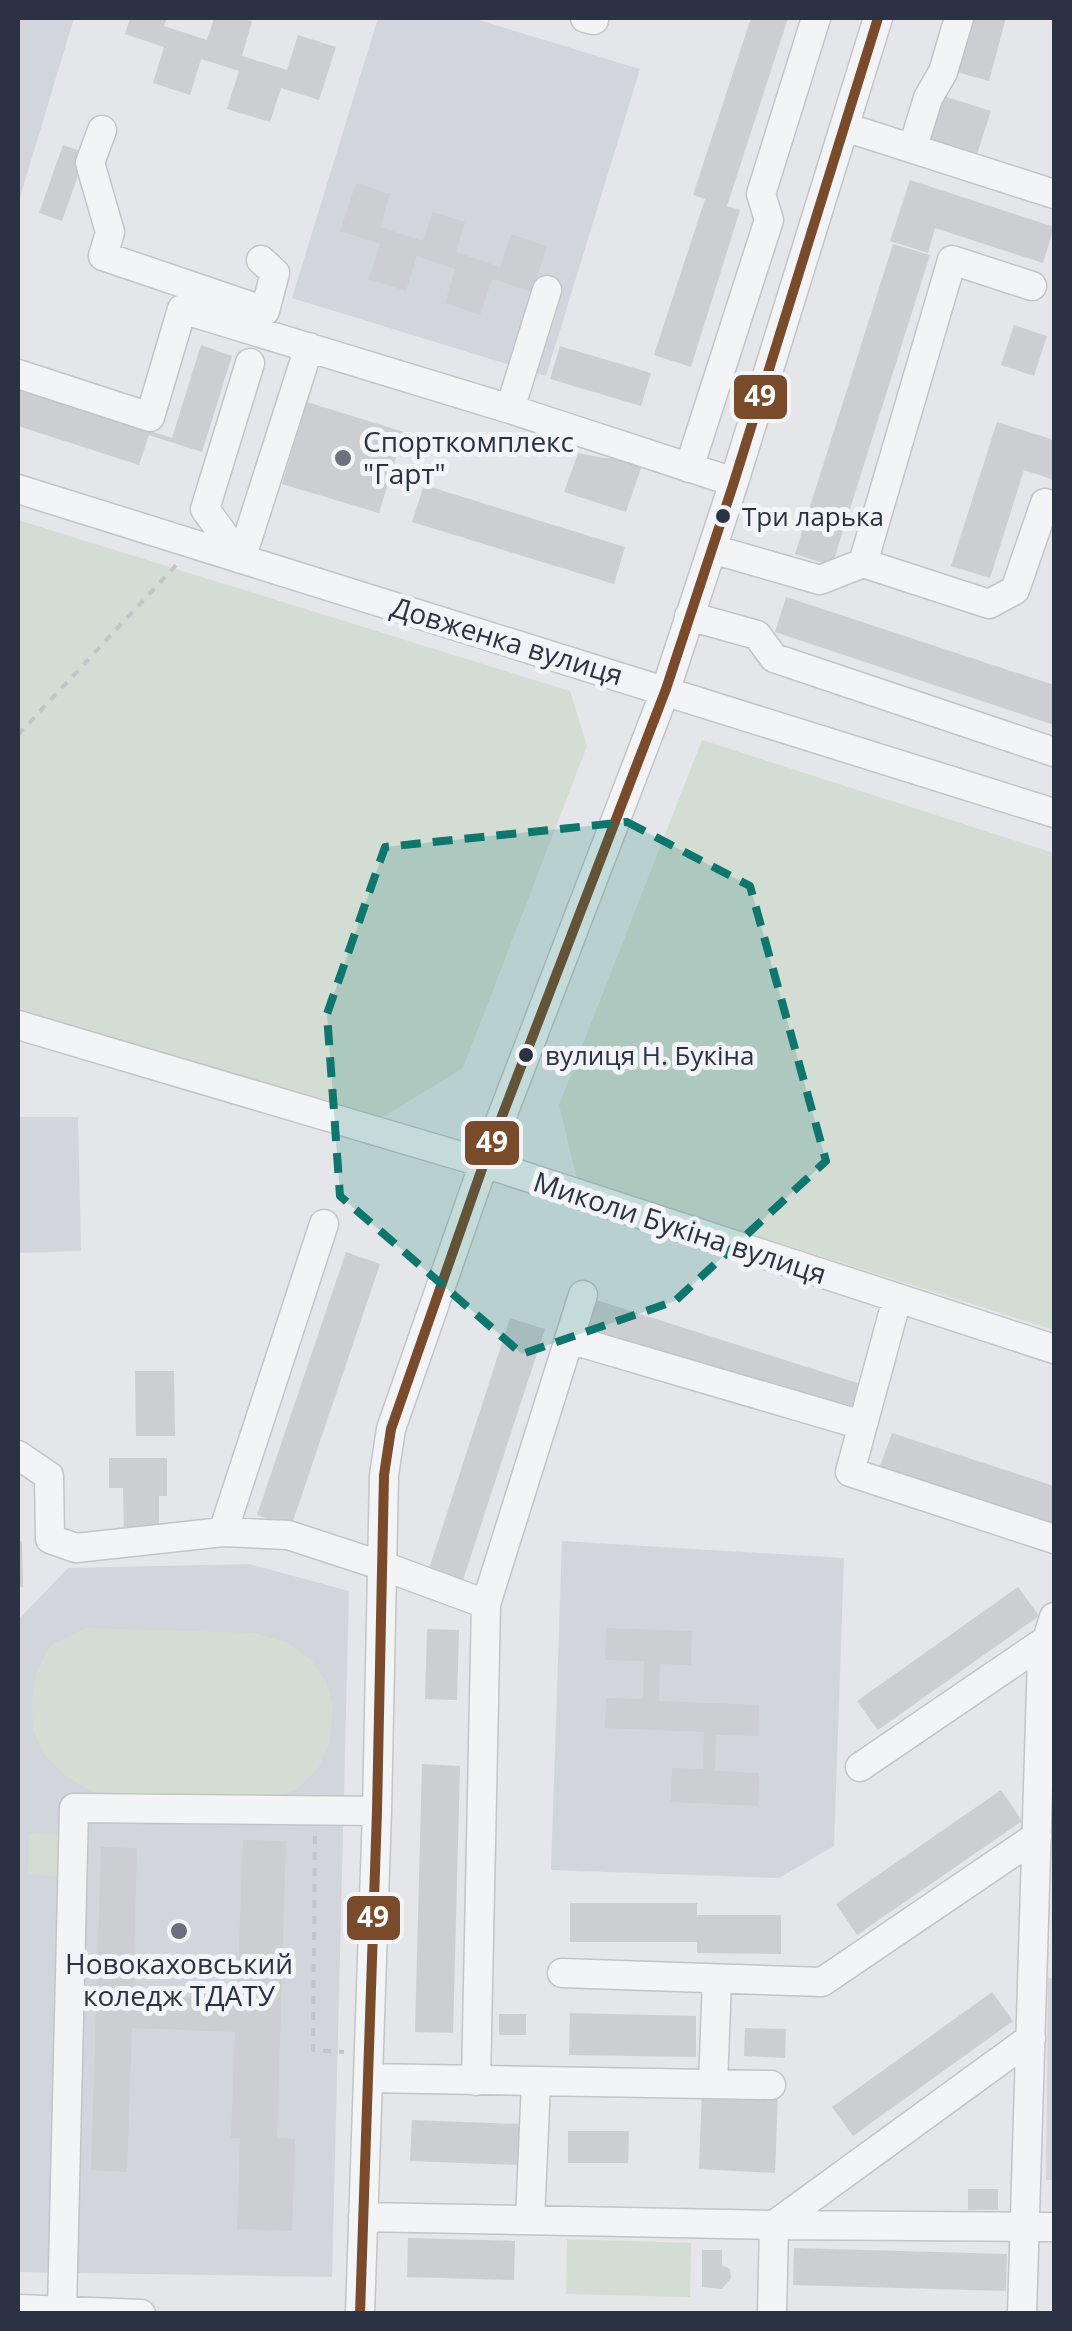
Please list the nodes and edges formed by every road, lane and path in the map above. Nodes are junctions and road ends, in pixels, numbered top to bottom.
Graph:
1 (585, 18) edge
2 (594, 18) edge
3 (816, 18) edge
4 (878, 18) edge
5 (959, 18) edge
6 (845, 126) junction
7 (102, 130) dead end
8 (913, 148) junction
9 (1054, 194) edge
10 (261, 260) dead end
11 (1032, 286) dead end
12 (547, 290) dead end
13 (266, 311) junction
14 (278, 336) junction
15 (309, 347) junction
16 (250, 363) dead end
17 (18, 374) edge
18 (510, 409) junction
19 (689, 468) junction
20 (734, 482) junction
21 (18, 488) edge
22 (1054, 506) edge
23 (194, 544) junction
24 (712, 549) junction
25 (242, 558) junction
26 (864, 562) junction
27 (689, 616) junction
28 (666, 690) junction
29 (18, 735) edge
30 (1054, 752) edge
31 (1054, 812) edge
32 (18, 1025) edge
33 (484, 1163) junction
34 (324, 1224) dead end
35 (583, 1295) dead end
36 (898, 1299) junction
37 (569, 1339) junction
38 (1054, 1349) edge
39 (862, 1425) junction
40 (18, 1455) edge
41 (223, 1532) junction
42 (1054, 1538) edge
43 (383, 1566) junction
44 (486, 1604) junction
45 (1051, 1628) edge
46 (860, 1767) dead end
47 (316, 1809) junction
48 (377, 1811) junction
49 (1037, 1836) junction
50 (562, 1973) dead end
51 (717, 1980) junction
52 (1031, 2038) junction
53 (368, 2065) junction
54 (476, 2081) junction
55 (536, 2082) junction
56 (713, 2084) junction
57 (771, 2084) dead end
58 (363, 2217) junction
59 (530, 2220) junction
60 (774, 2226) junction
61 (1025, 2226) junction
62 (1054, 2227) edge
63 (18, 2309) edge
64 (62, 2311) junction
65 (141, 2314) edge
66 (360, 2314) edge
67 (772, 2314) edge
68 (1022, 2314) edge

1 - 2 street
3 - 19 street
4 - 6 street
5 - 8 street
6 - 8 street
6 - 20 street
7 - 13 street
8 - 9 street
10 - 13 street
11 - 26 street
12 - 18 street
13 - 14 street
14 - 15 street
14 - 17 street
15 - 18 street
15 - 25 street
16 - 25 street
18 - 19 street
19 - 20 street
20 - 24 street
21 - 23 street, Довженка вулиця
22 - 26 street
23 - 25 street, Довженка вулиця
23 - 29 path
24 - 26 street
24 - 27 street
25 - 28 street, Довженка вулиця
27 - 28 street
27 - 30 street
28 - 31 street, Довженка вулиця
28 - 33 street
32 - 33 street, Миколи Букіна вулиця
33 - 36 street, Миколи Букіна вулиця
33 - 43 street
34 - 41 street
35 - 37 street
36 - 38 street, Миколи Букіна вулиця
36 - 39 street
37 - 39 street
37 - 44 street
39 - 42 street
40 - 41 street
41 - 43 street
43 - 44 street
43 - 48 street
44 - 54 street
45 - 46 street
45 - 49 street
47 - 48 street
47 - 53 path
47 - 64 street
48 - 53 street
49 - 51 street
49 - 52 street
50 - 51 street
51 - 56 street
52 - 60 street
52 - 61 street
53 - 54 street
53 - 58 street
54 - 55 street
55 - 56 street
55 - 59 street
56 - 57 street
58 - 59 street
58 - 66 street
59 - 60 street
60 - 61 street
60 - 67 street
61 - 62 street
61 - 68 street
63 - 64 street
64 - 65 street

